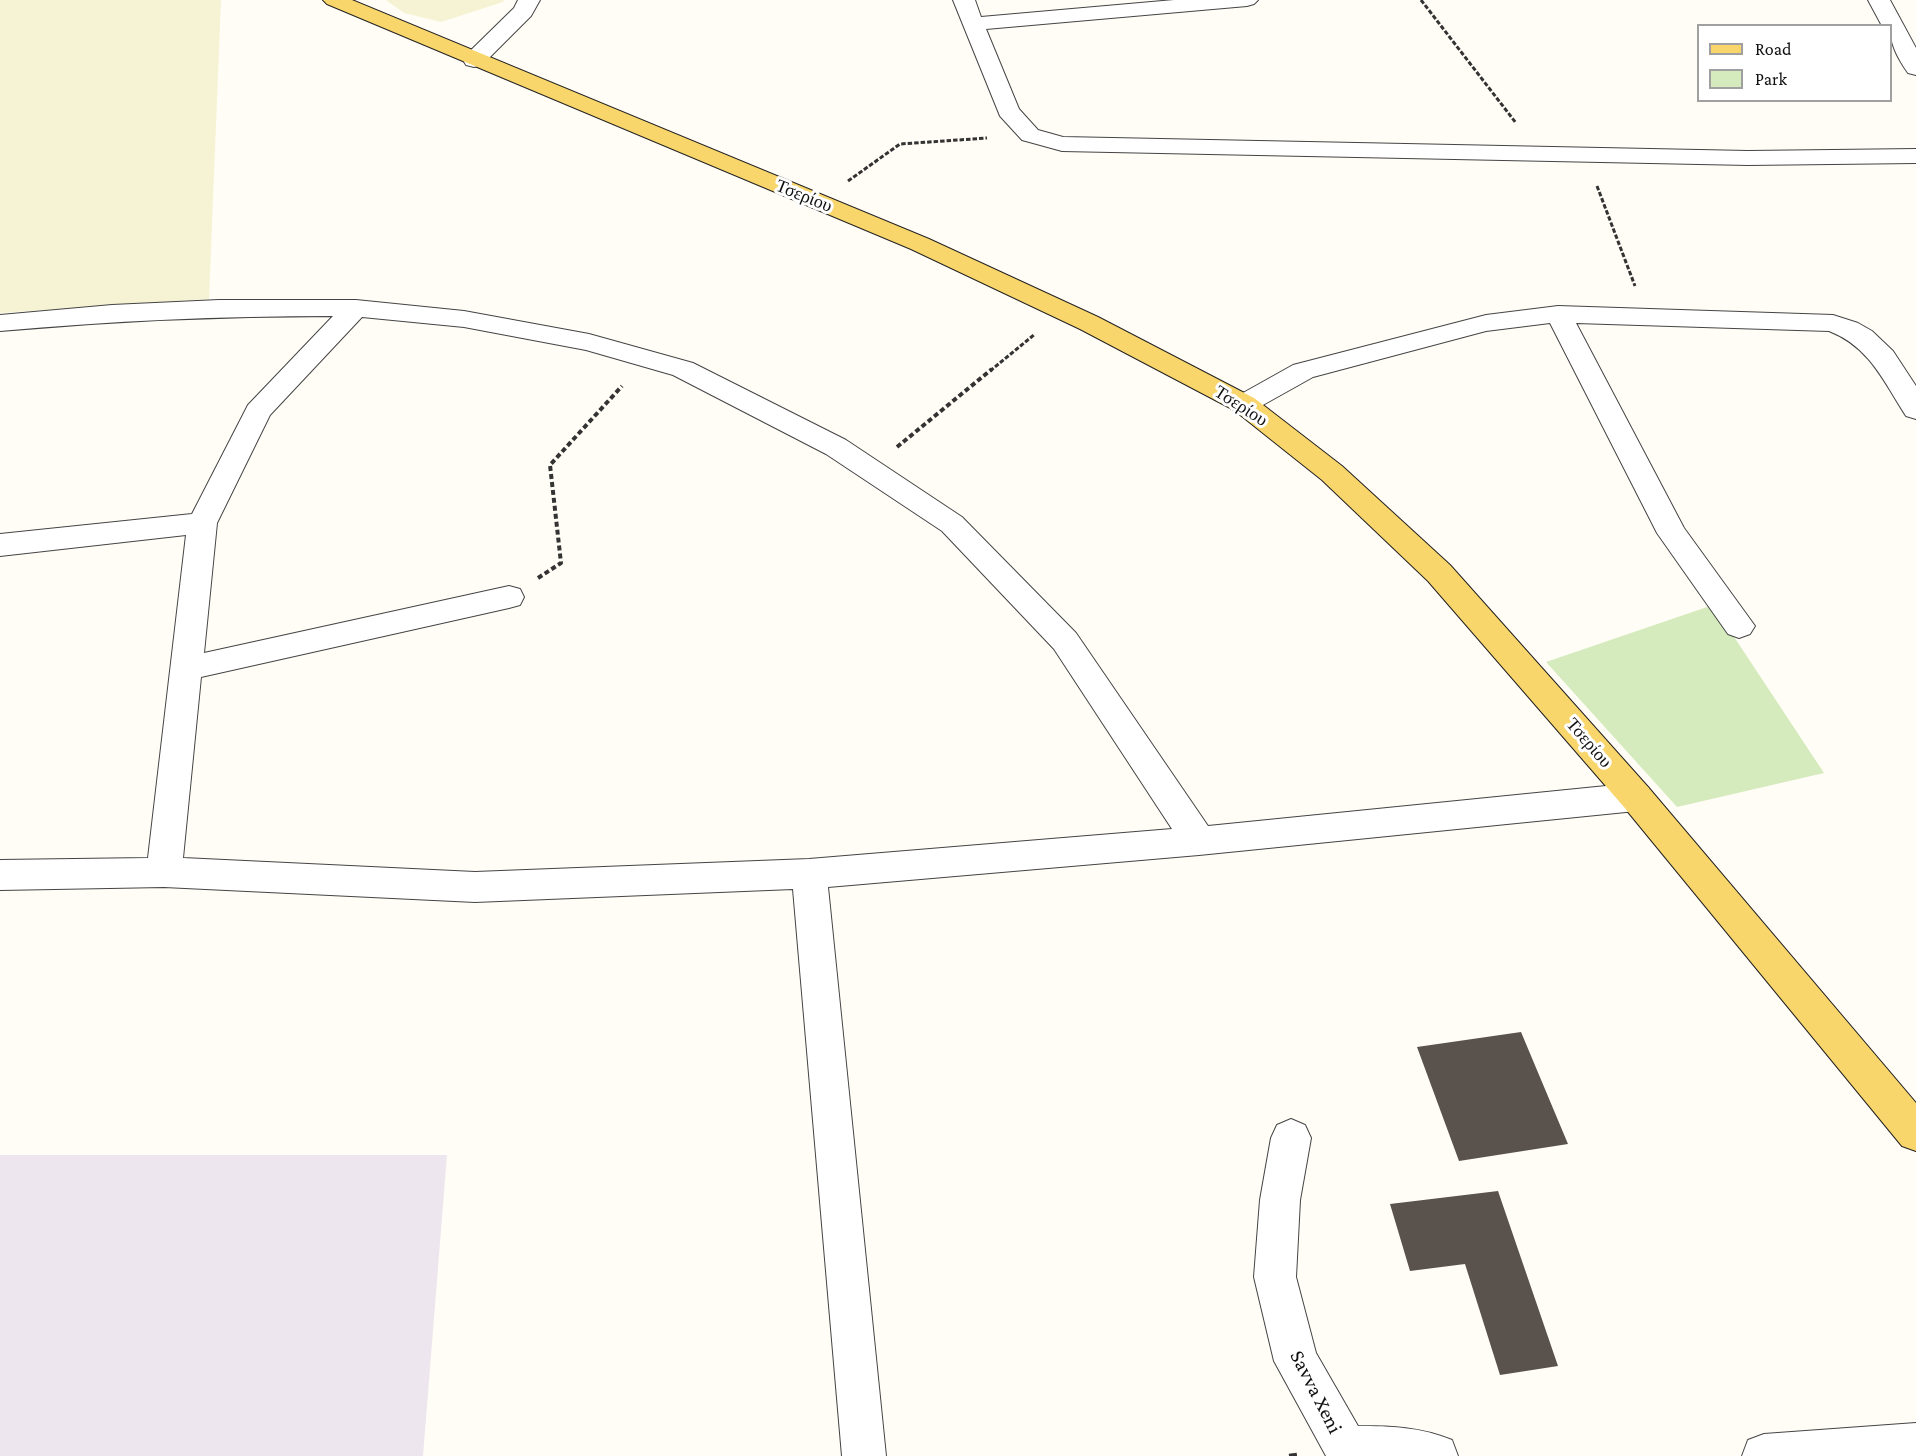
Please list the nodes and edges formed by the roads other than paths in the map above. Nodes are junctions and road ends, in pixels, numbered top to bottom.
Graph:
1 (334, 0) edge
2 (529, 0) edge
3 (964, 0) edge
4 (1247, 0) edge
5 (1879, 0) edge
6 (972, 24) junction
7 (1913, 55) edge
8 (474, 60) junction
9 (1916, 156) edge
10 (356, 308) junction
11 (1558, 314) junction
12 (0, 323) edge
13 (1244, 404) junction
14 (1916, 410) edge
15 (202, 523) junction
16 (0, 546) edge
17 (509, 597) road end
18 (1739, 626) dead end
19 (185, 669) junction
20 (1636, 797) junction
21 (1199, 841) junction
22 (164, 872) junction
23 (809, 874) junction
24 (0, 875) edge
25 (1913, 1127) edge
26 (1291, 1138) dead end
27 (1916, 1445) edge
28 (864, 1456) edge
29 (1436, 1456) edge
30 (1764, 1456) edge

1 - 8 main road, Τσερίου
2 - 8 street
3 - 6 street
4 - 6 street
5 - 7 street
6 - 9 street
8 - 13 main road, Τσερίου
10 - 12 street
10 - 15 street
10 - 21 street
11 - 13 street
11 - 14 street
11 - 18 street
13 - 20 main road, Τσερίου
15 - 16 street
15 - 19 street
17 - 19 street
19 - 22 street
20 - 21 street
20 - 25 main road, Τσερίου
21 - 23 street
22 - 23 street
22 - 24 street
23 - 28 street
26 - 29 street, Savva Xeni
27 - 30 street

